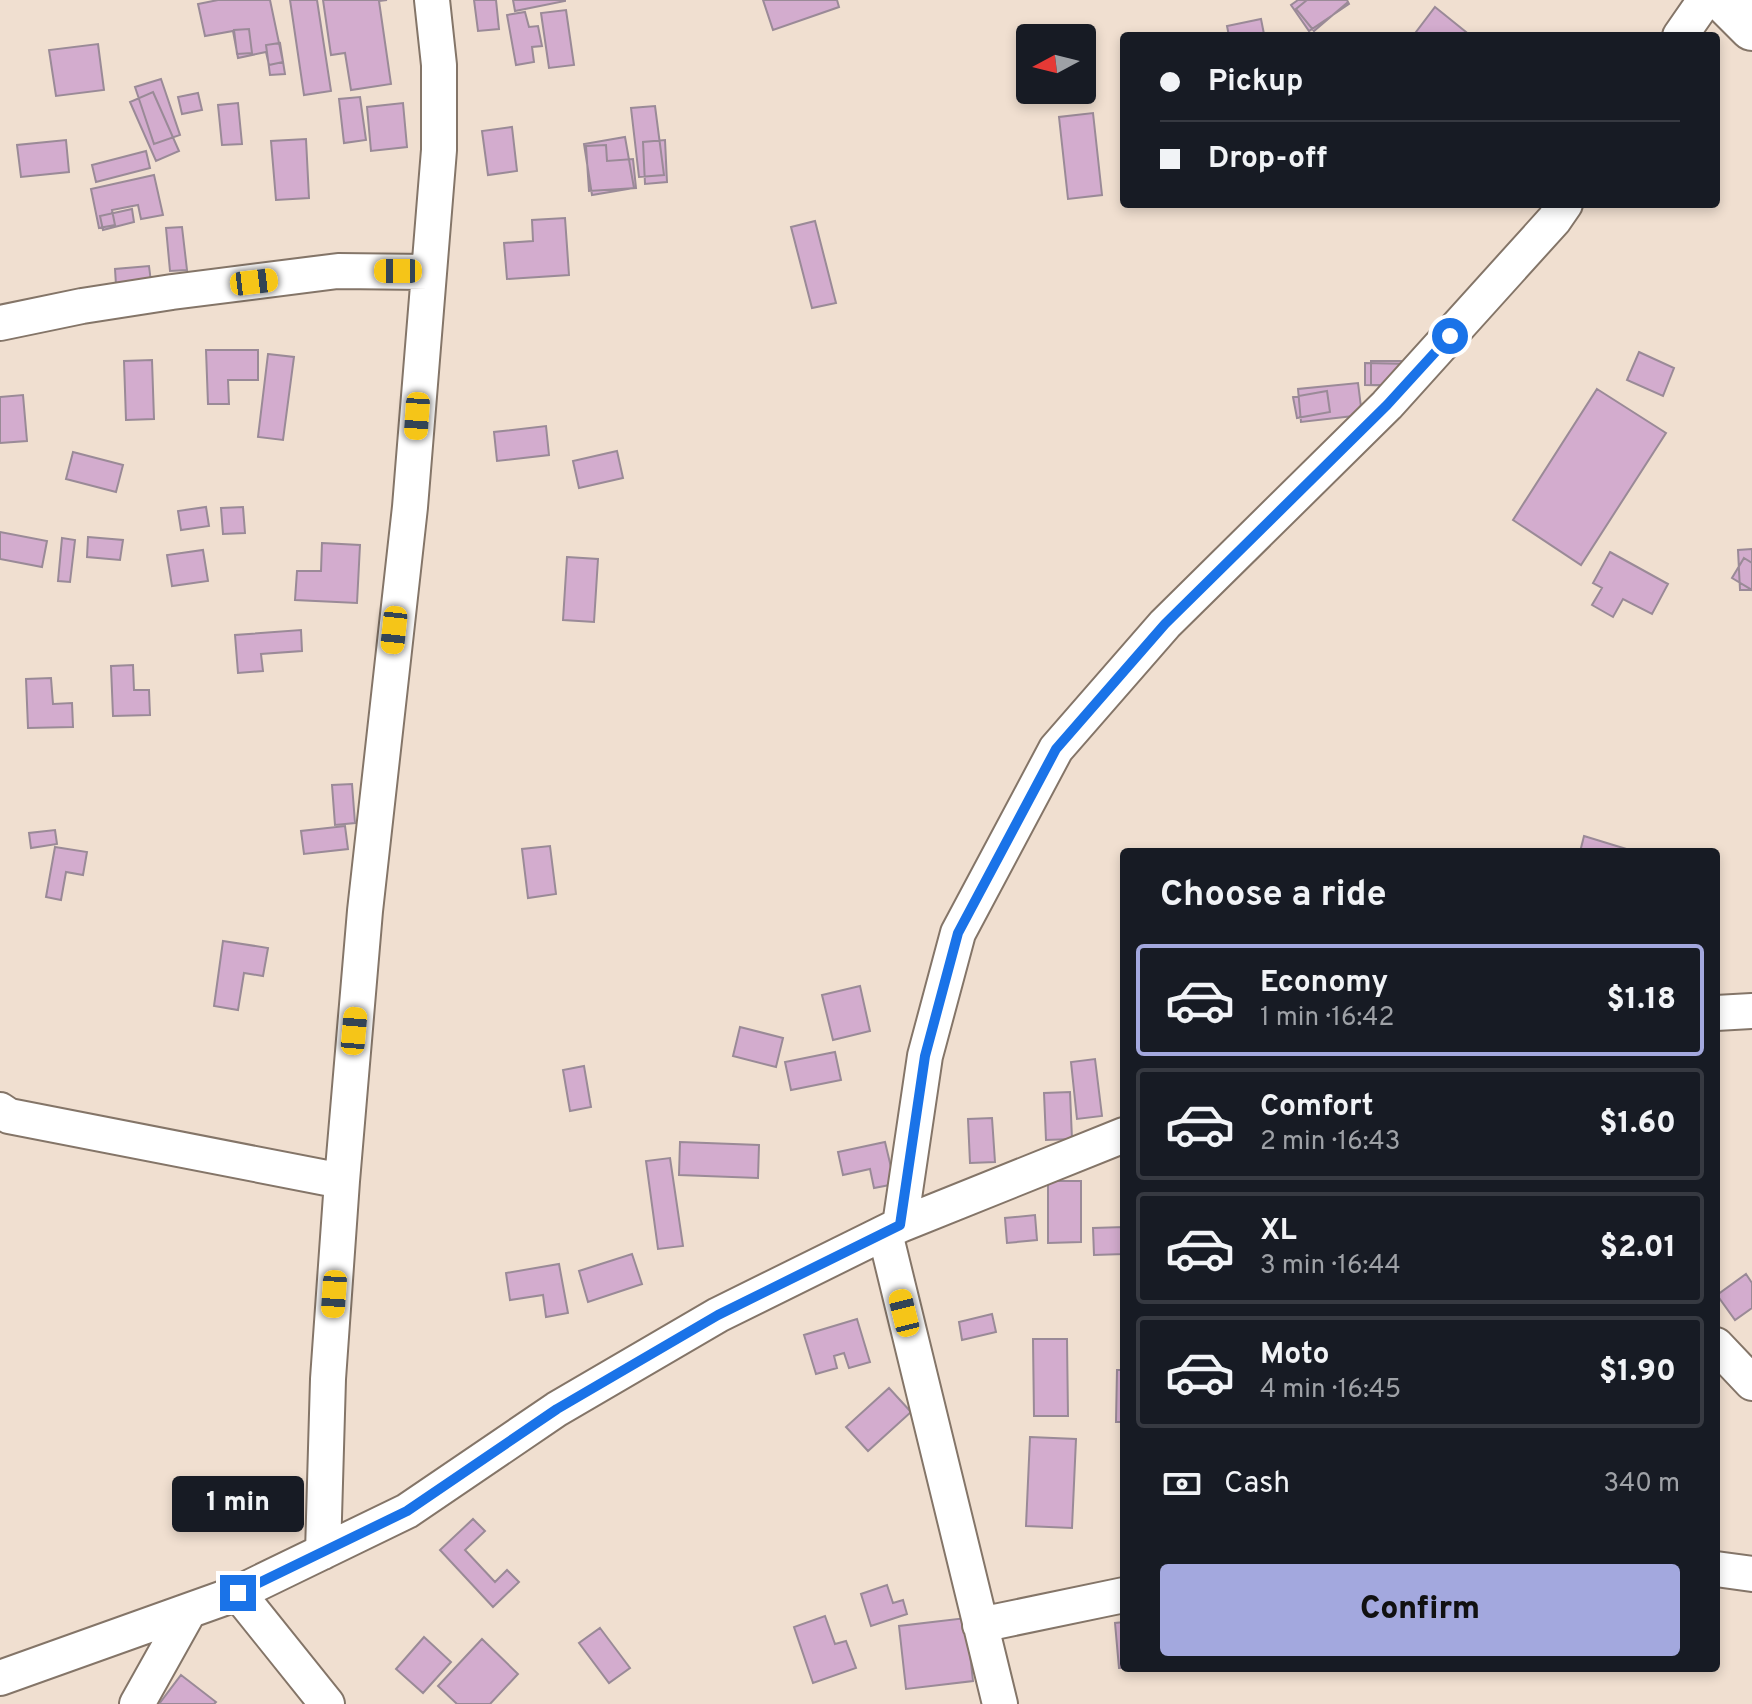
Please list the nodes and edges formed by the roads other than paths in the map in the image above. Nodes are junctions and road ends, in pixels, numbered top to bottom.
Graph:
1 (432, 0) edge
2 (1705, 0) edge
3 (1724, 0) edge
4 (1752, 28) edge
5 (1683, 32) edge
6 (1562, 208) edge
7 (428, 272) junction
8 (0, 323) edge
9 (1752, 1011) edge
10 (1720, 1013) edge
11 (0, 1110) edge
12 (1120, 1137) edge
13 (342, 1181) junction
14 (892, 1229) junction
15 (1720, 1349) edge
16 (1752, 1383) edge
17 (323, 1552) junction
18 (1720, 1570) edge
19 (1752, 1574) edge
20 (238, 1593) junction
21 (1120, 1596) edge
22 (189, 1611) junction
23 (980, 1625) junction
24 (0, 1678) edge
25 (137, 1704) edge
26 (327, 1704) edge
27 (1000, 1704) edge

1 - 7 street
2 - 5 street
3 - 4 highway
6 - 14 street
7 - 8 street
7 - 13 street
9 - 10 street
11 - 13 street
12 - 14 street
13 - 17 street
14 - 17 street
14 - 23 street
15 - 16 street
17 - 20 street
18 - 19 street
20 - 22 street
20 - 26 street
21 - 23 street
22 - 24 street
22 - 25 street
23 - 27 street

